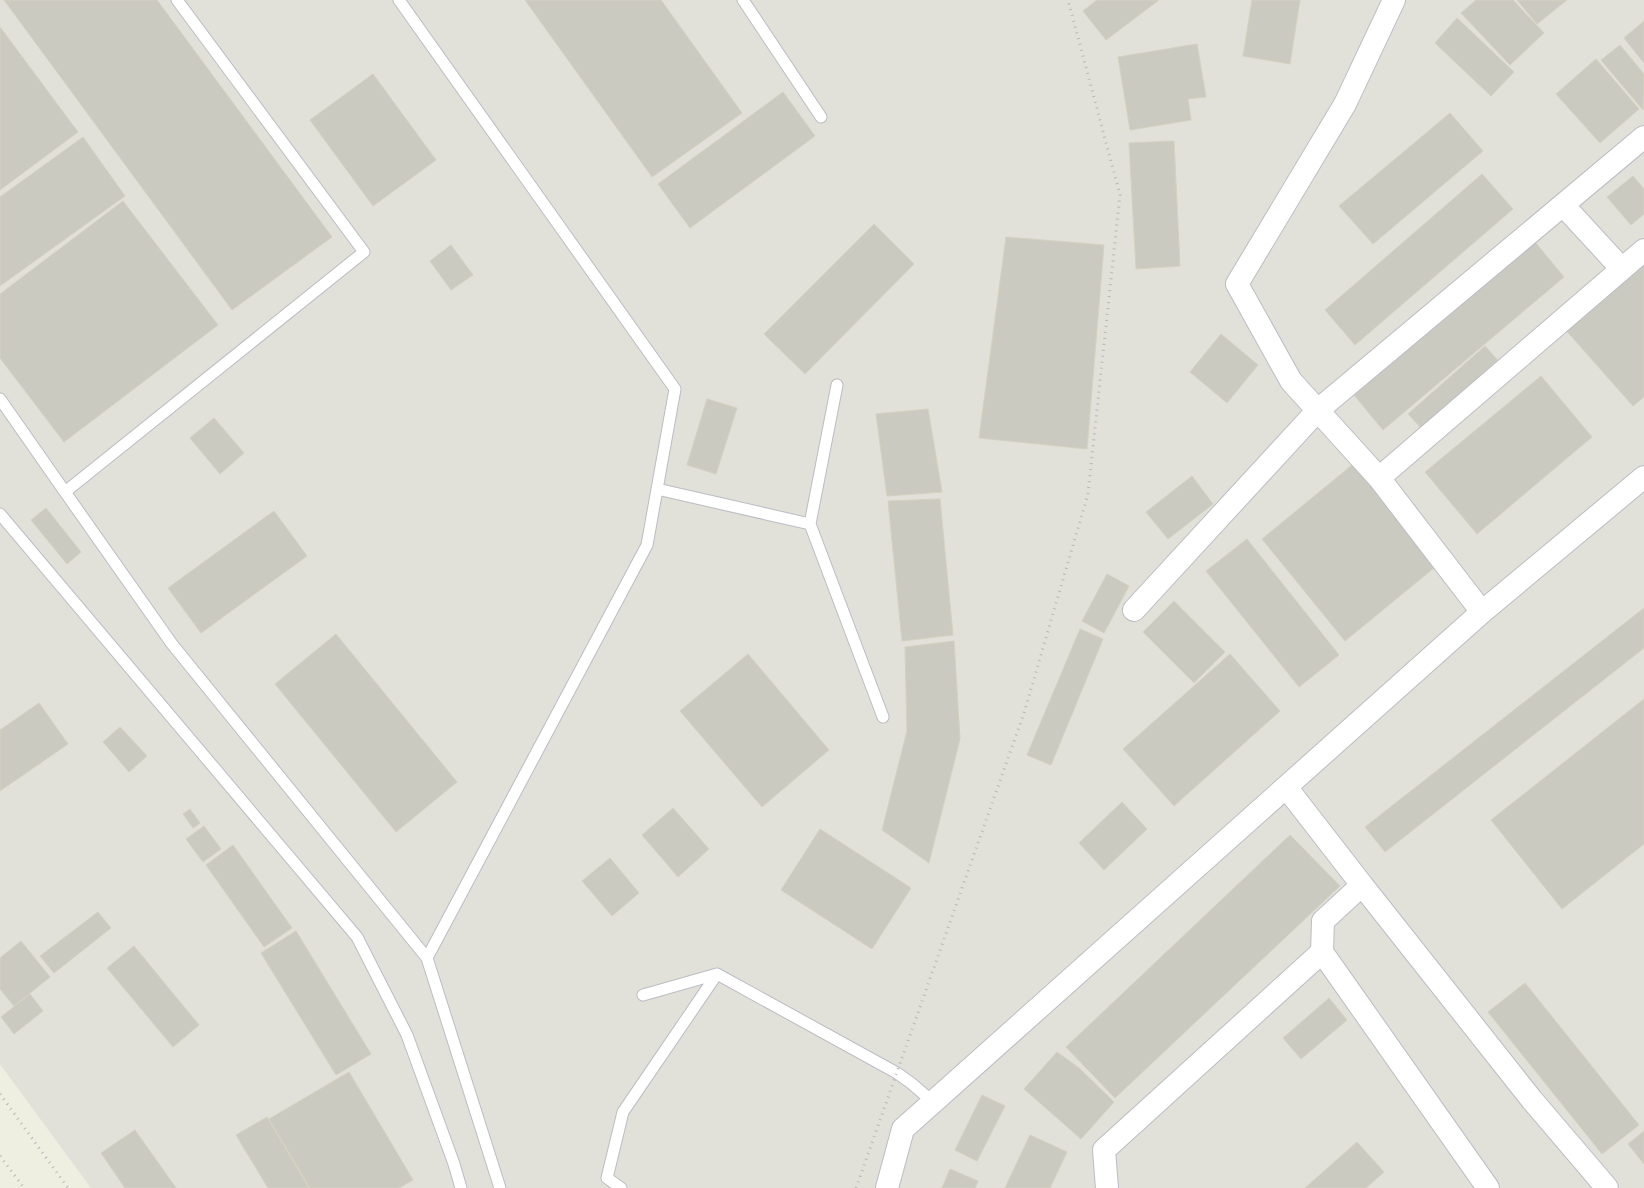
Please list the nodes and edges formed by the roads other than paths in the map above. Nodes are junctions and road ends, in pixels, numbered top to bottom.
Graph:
1 (177, 0) edge
2 (399, 0) edge
3 (743, 0) edge
4 (1394, 0) edge
5 (821, 117) dead end
6 (1644, 137) edge
7 (1563, 205) junction
8 (1644, 250) edge
9 (1621, 268) junction
10 (837, 385) dead end
11 (0, 399) edge
12 (1318, 410) junction
13 (1644, 477) edge
14 (1378, 478) junction
15 (657, 489) junction
16 (65, 492) junction
17 (0, 514) edge
18 (810, 524) junction
19 (1134, 610) dead end
20 (1482, 612) junction
21 (883, 717) dead end
22 (1286, 787) junction
23 (1362, 885) junction
24 (1322, 952) junction
25 (427, 958) junction
26 (717, 974) junction
27 (643, 995) dead end
28 (933, 1102) junction
29 (461, 1188) edge
30 (500, 1188) edge
31 (621, 1188) edge
32 (887, 1188) edge
33 (1107, 1188) edge
34 (1488, 1188) edge
35 (1607, 1188) edge

1 - 16 lane
2 - 15 lane
3 - 5 lane
4 - 12 street
6 - 7 street
7 - 9 street
7 - 12 street
8 - 9 street
9 - 14 street
10 - 18 lane
11 - 16 lane
12 - 14 street
12 - 19 street
13 - 20 street
14 - 20 street
15 - 18 lane
15 - 25 lane
16 - 25 lane
17 - 29 lane
18 - 21 lane
20 - 22 street
22 - 23 street
22 - 28 street
23 - 24 street
23 - 35 street
24 - 33 street
24 - 34 street
25 - 30 lane
26 - 27 lane
26 - 28 lane
26 - 31 lane
28 - 32 street

